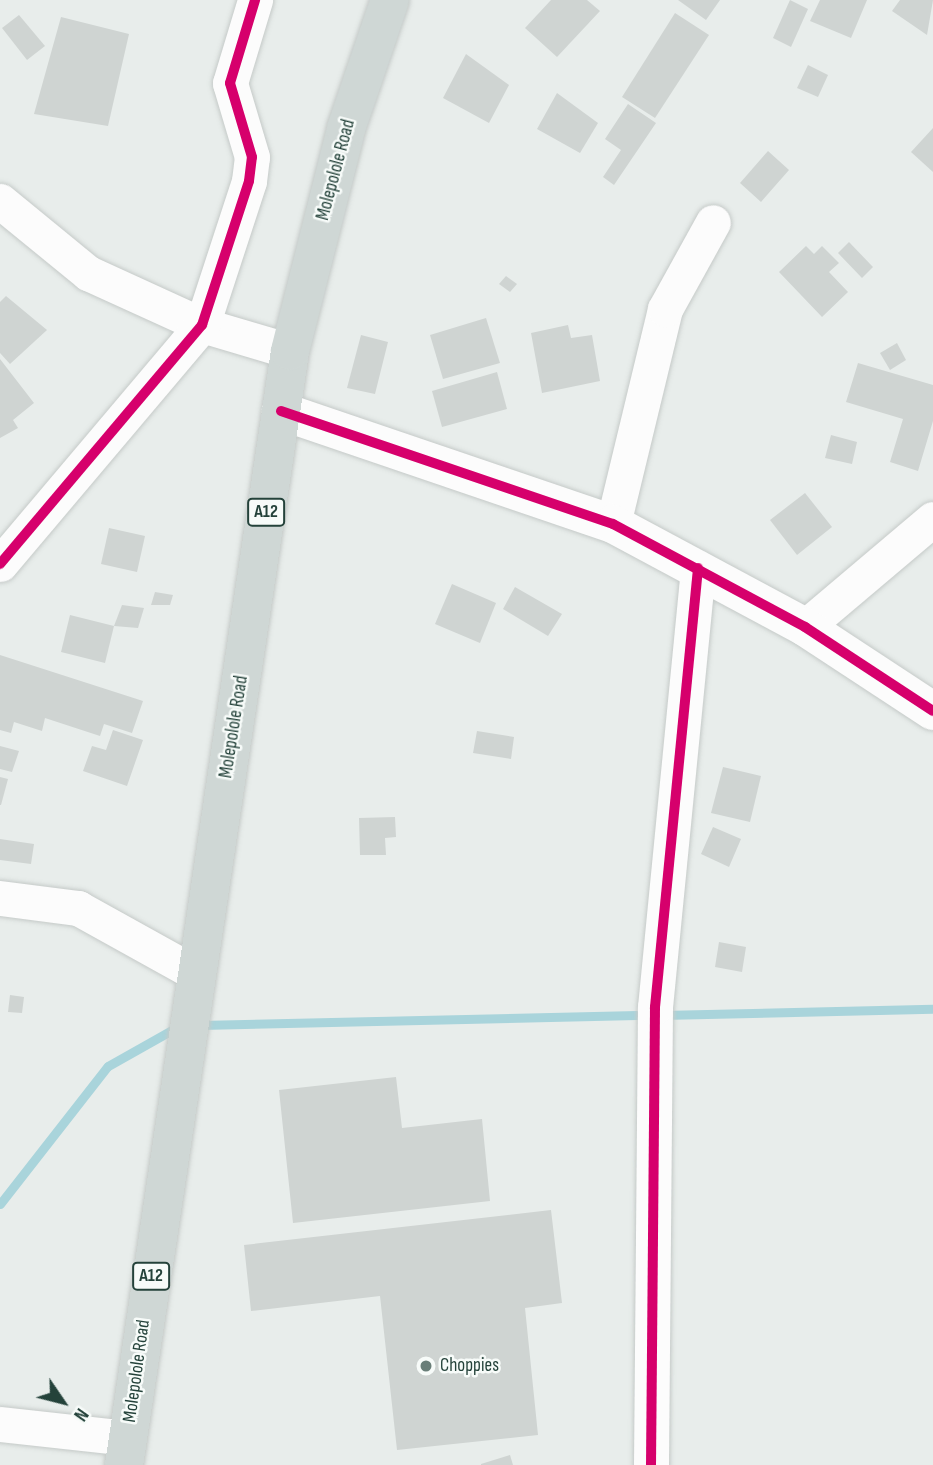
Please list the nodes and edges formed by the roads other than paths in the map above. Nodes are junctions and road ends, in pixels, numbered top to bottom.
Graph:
1 (255, 0) edge
2 (390, 0) edge
3 (0, 201) edge
4 (713, 222) dead end
5 (202, 326) junction
6 (290, 351) junction
7 (281, 411) junction
8 (933, 519) edge
9 (613, 524) junction
10 (0, 564) edge
11 (698, 568) junction
12 (805, 627) junction
13 (933, 710) edge
14 (0, 898) edge
15 (197, 974) junction
16 (0, 1424) edge
17 (125, 1452) edge
18 (651, 1465) edge

1 - 5 street
2 - 6 main road, Molepolole Road / A12
3 - 5 street
4 - 9 street
5 - 6 street
5 - 10 street
6 - 7 main road, Molepolole Road / A12
7 - 9 street
7 - 15 main road, Molepolole Road / A12
8 - 12 street
9 - 11 street
11 - 12 street
11 - 18 street
12 - 13 street
14 - 15 street
15 - 17 main road, Molepolole Road / A12
16 - 17 street

